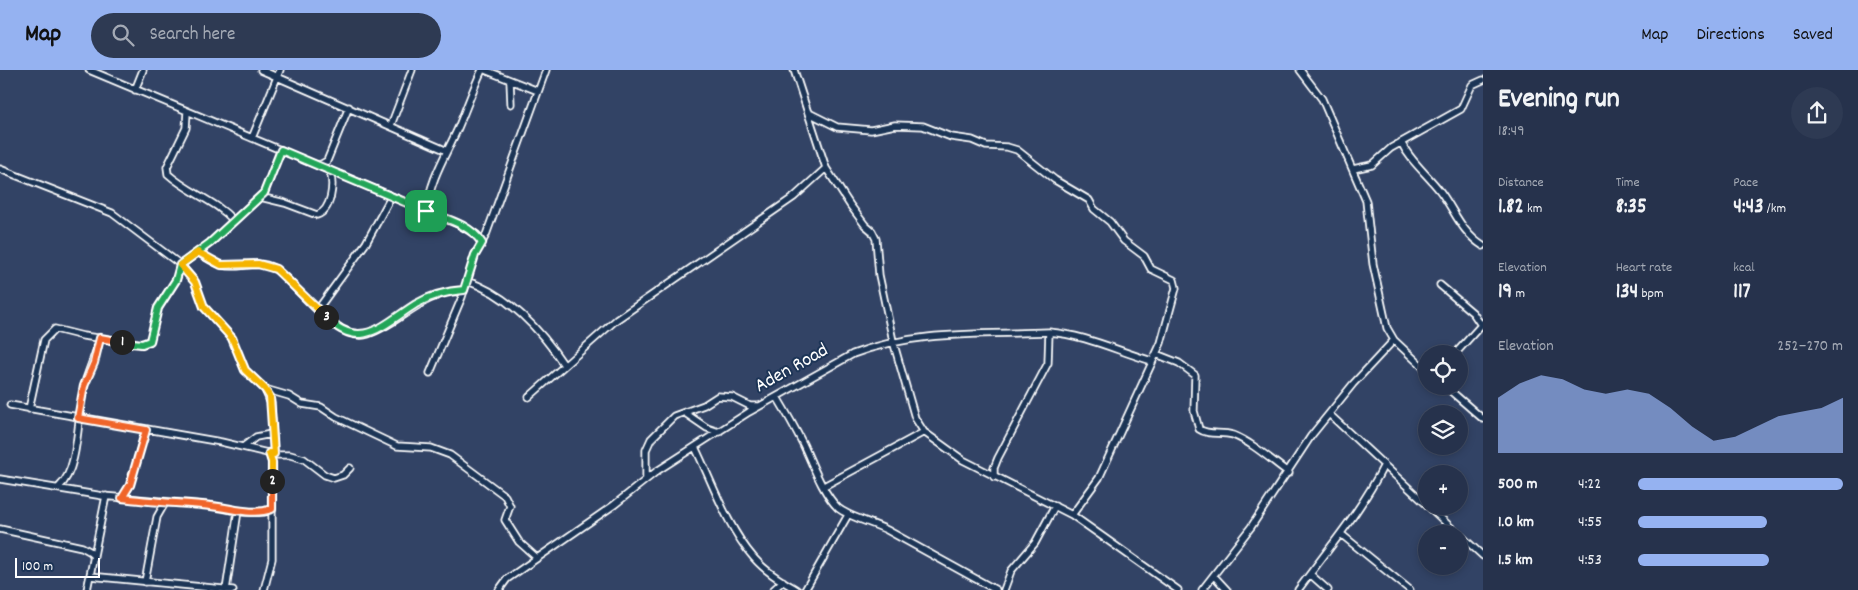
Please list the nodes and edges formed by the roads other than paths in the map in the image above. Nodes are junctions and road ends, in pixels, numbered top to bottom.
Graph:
1 (89, 70) edge
2 (143, 70) edge
3 (261, 70) edge
4 (412, 70) edge
5 (483, 70) edge
6 (546, 70) edge
7 (794, 70) edge
8 (1300, 70) edge
9 (279, 73) edge
10 (1483, 80) edge
11 (510, 81) junction
12 (135, 90) junction
13 (538, 91) junction
14 (511, 104) dead end
15 (349, 107) junction
16 (188, 112) junction
17 (809, 113) junction
18 (391, 125) junction
19 (252, 138) junction
20 (1401, 142) junction
21 (281, 150) junction
22 (446, 150) junction
23 (318, 166) junction
24 (826, 168) junction
25 (0, 169) edge
26 (1354, 169) junction
27 (330, 172) junction
28 (260, 197) junction
29 (391, 197) junction
30 (426, 211) junction
31 (234, 221) junction
32 (482, 243) junction
33 (1483, 246) edge
34 (198, 252) junction
35 (180, 265) junction
36 (467, 281) junction
37 (1440, 285) dead end
38 (464, 290) junction
39 (318, 308) junction
40 (1482, 324) edge
41 (1049, 332) junction
42 (100, 338) junction
43 (1394, 340) junction
44 (892, 341) junction
45 (1463, 345) edge
46 (1156, 354) junction
47 (1152, 360) junction
48 (1418, 362) edge
49 (564, 365) junction
50 (430, 373) dead end
51 (265, 389) junction
52 (1454, 395) edge
53 (529, 397) dead end
54 (777, 397) junction
55 (10, 405) dead end
56 (760, 406) junction
57 (28, 409) junction
58 (685, 412) junction
59 (1329, 414) junction
60 (78, 418) junction
61 (1483, 420) edge
62 (146, 430) junction
63 (719, 432) junction
64 (924, 432) junction
65 (271, 434) junction
66 (242, 446) junction
67 (695, 447) junction
68 (272, 454) junction
69 (1384, 465) junction
70 (350, 468) dead end
71 (1289, 473) junction
72 (994, 477) junction
73 (0, 479) edge
74 (646, 479) junction
75 (824, 486) junction
76 (59, 487) junction
77 (106, 496) junction
78 (1418, 497) edge
79 (122, 498) junction
80 (165, 503) junction
81 (1055, 506) junction
82 (272, 509) junction
83 (238, 511) junction
84 (848, 515) junction
85 (1072, 515) junction
86 (1438, 515) edge
87 (1448, 525) edge
88 (0, 529) edge
89 (1342, 534) junction
90 (1468, 543) edge
91 (1483, 556) edge
92 (94, 557) junction
93 (536, 558) junction
94 (1310, 574) junction
95 (90, 576) junction
96 (1214, 576) junction
97 (145, 582) junction
98 (783, 582) junction
99 (226, 589) edge
100 (87, 590) edge
101 (233, 590) edge
102 (264, 590) edge
103 (499, 590) edge
104 (773, 590) edge
105 (797, 590) edge
106 (806, 590) edge
107 (996, 590) edge
108 (1004, 590) edge
109 (1178, 590) edge
110 (1202, 590) edge
111 (1227, 590) edge
112 (1298, 590) edge
113 (1328, 590) edge
114 (1410, 590) edge

1 - 12 street
2 - 12 street
3 - 9 street
4 - 18 street
5 - 11 street
5 - 22 street
6 - 13 street
7 - 17 street
8 - 26 street
9 - 15 street
9 - 19 street
10 - 20 street
11 - 13 street
11 - 14 street
12 - 16 street
13 - 32 street
15 - 18 street
15 - 23 street
16 - 19 street
16 - 31 street
17 - 24 street
17 - 46 street
18 - 22 street
19 - 21 street
20 - 26 street
20 - 33 street
21 - 23 street
21 - 28 street
22 - 30 street
23 - 27 street
24 - 44 street
24 - 49 street
25 - 35 street
26 - 43 street
27 - 28 street
27 - 29 street
28 - 31 street
29 - 30 street
29 - 39 street
30 - 32 street
31 - 34 street
32 - 36 street
34 - 35 street
34 - 39 street
35 - 42 street
35 - 51 street
36 - 38 street
36 - 49 street
37 - 40 street
38 - 39 street
38 - 50 street
40 - 45 street
41 - 44 street, Aden Road
41 - 47 street, Aden Road
41 - 72 street
42 - 57 street
42 - 60 street
43 - 48 street
43 - 59 street
44 - 54 street, Aden Road
44 - 64 street
46 - 47 street
46 - 71 street
47 - 85 street
49 - 53 street
51 - 65 street
51 - 93 street
52 - 61 street
54 - 56 street, Aden Road
54 - 75 street
55 - 57 street
56 - 58 street
56 - 63 street, Aden Road
57 - 60 street
58 - 63 street
58 - 74 street
59 - 69 street
59 - 71 street
60 - 62 street
60 - 76 street
62 - 66 street
62 - 79 street
63 - 67 street, Aden Road
64 - 72 street
64 - 75 street
65 - 66 street
65 - 68 street
66 - 68 street
67 - 74 street, Aden Road
67 - 98 street
68 - 70 street
68 - 82 street
69 - 78 street
69 - 89 street
71 - 96 street
72 - 81 street
73 - 76 street
74 - 93 street, Aden Road
75 - 84 street
76 - 77 street
77 - 79 street
77 - 92 street
79 - 80 street
80 - 83 street
80 - 97 street
81 - 85 street
81 - 108 street
82 - 83 street
82 - 102 street
83 - 99 street
84 - 106 street
84 - 107 street
85 - 109 street
86 - 87 street
88 - 92 street
89 - 94 street
89 - 114 street
90 - 91 street
92 - 95 street
93 - 103 street, Aden Road
94 - 112 street
94 - 113 street
95 - 97 street
95 - 100 street
96 - 110 street
96 - 111 street
97 - 99 street
98 - 104 street
98 - 105 street
99 - 101 street

